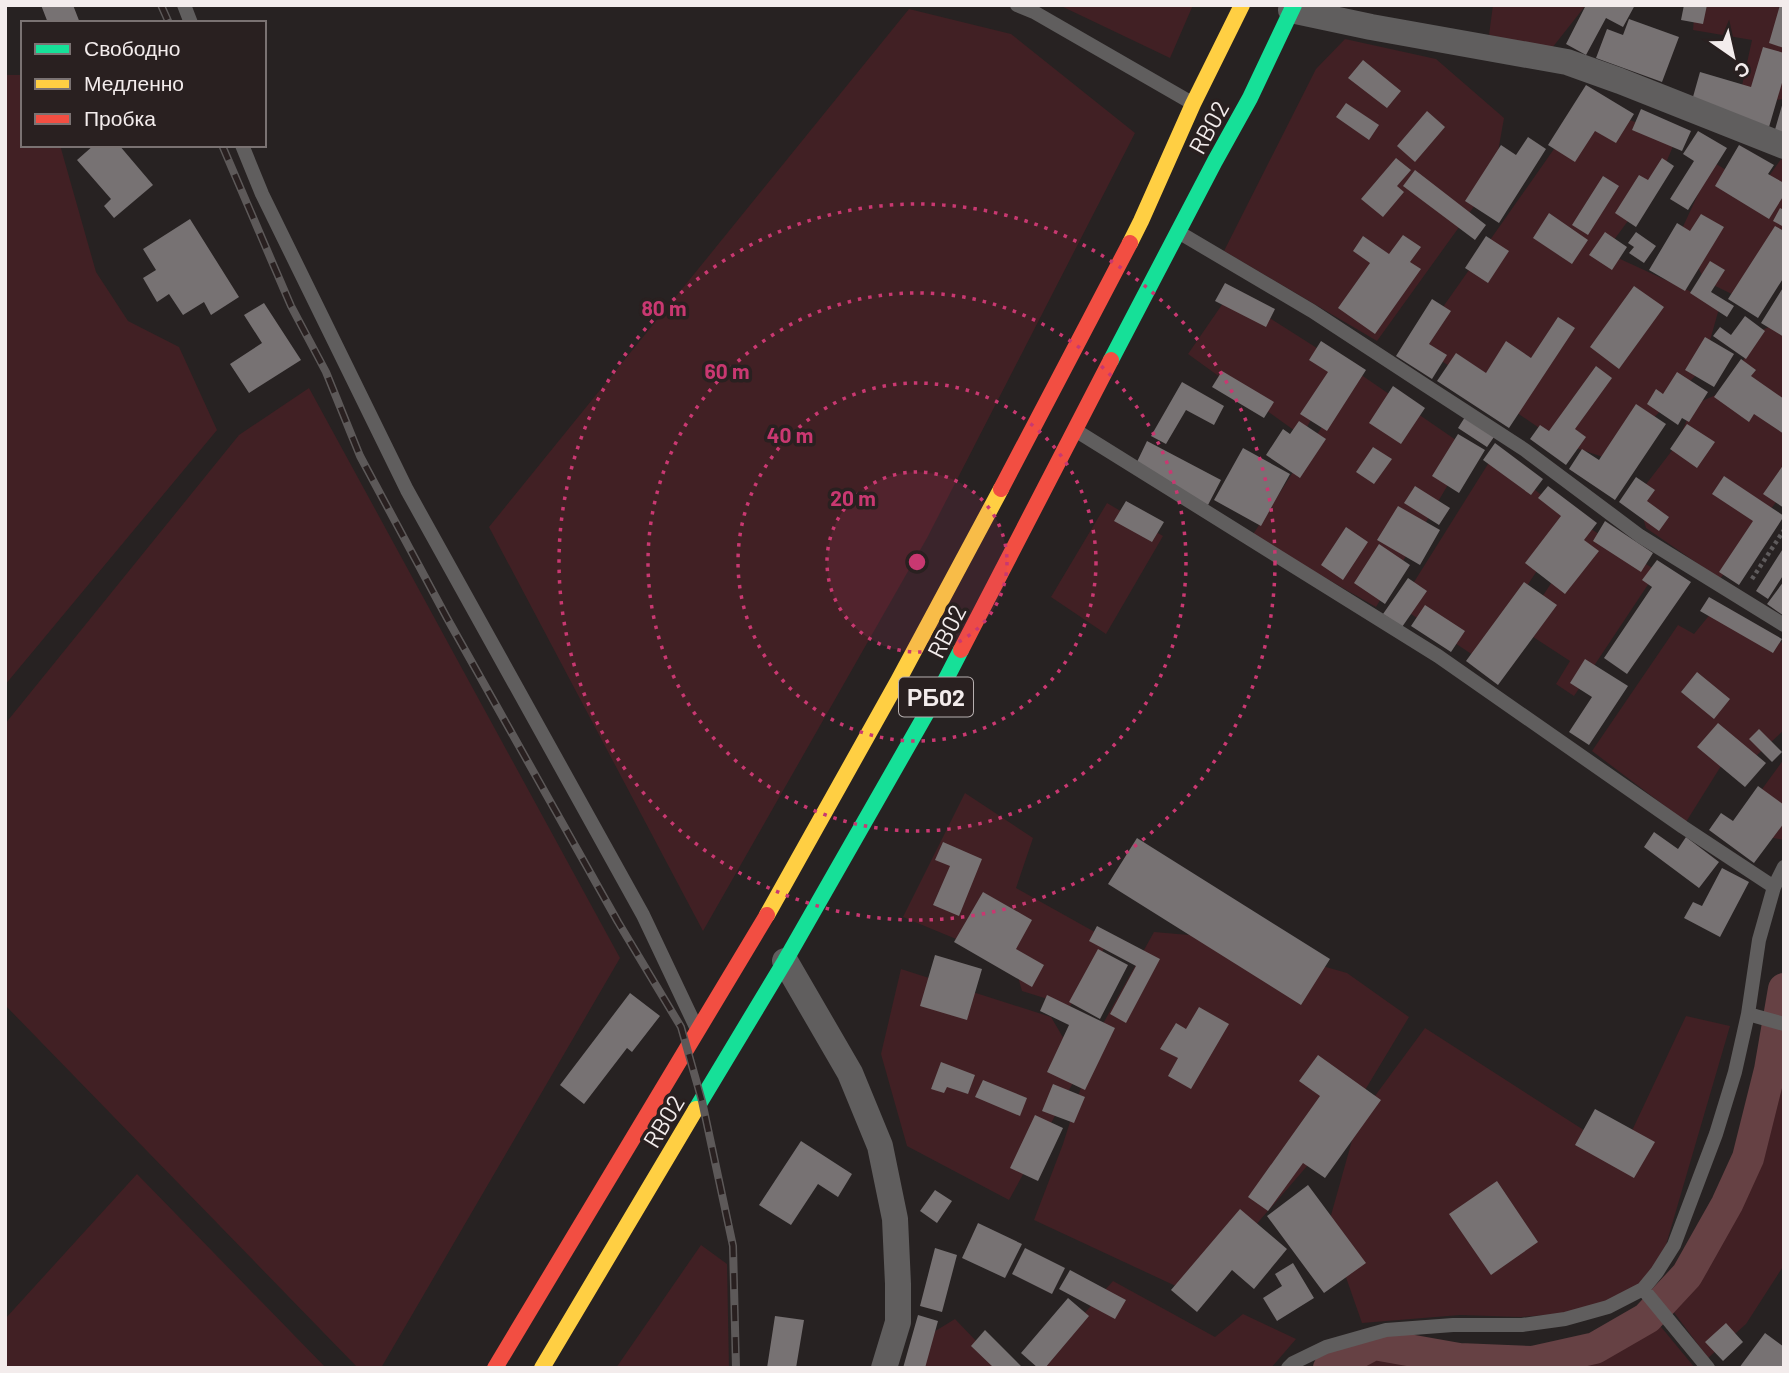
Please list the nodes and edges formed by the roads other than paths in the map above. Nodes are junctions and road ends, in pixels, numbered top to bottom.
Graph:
1 (1017, 5) edge
2 (1242, 5) edge
3 (1293, 8) edge
4 (1193, 104) junction
5 (1784, 146) edge
6 (243, 147) edge
7 (1179, 233) junction
8 (1074, 430) junction
9 (1784, 625) edge
10 (1784, 867) edge
11 (1774, 887) junction
12 (785, 961) junction
13 (1748, 1014) junction
14 (1777, 1022) edge
15 (698, 1030) junction
16 (1646, 1292) junction
17 (495, 1368) edge
18 (542, 1368) edge
19 (884, 1368) edge
20 (1288, 1368) edge
21 (1708, 1368) edge

1 - 4 lane
2 - 4 highway, RB02 / РБ02
3 - 5 street
3 - 7 highway, RB02 / РБ02
4 - 15 highway, RB02 / РБ02
6 - 15 lane
7 - 8 highway, RB02 / РБ02
7 - 9 lane
8 - 11 lane
8 - 12 highway, RB02 / РБ02
10 - 11 lane
11 - 13 lane
12 - 18 highway, RB02 / РБ02
12 - 19 street
13 - 14 lane
13 - 16 lane
15 - 17 highway, RB02 / РБ02
16 - 20 lane
16 - 21 lane

